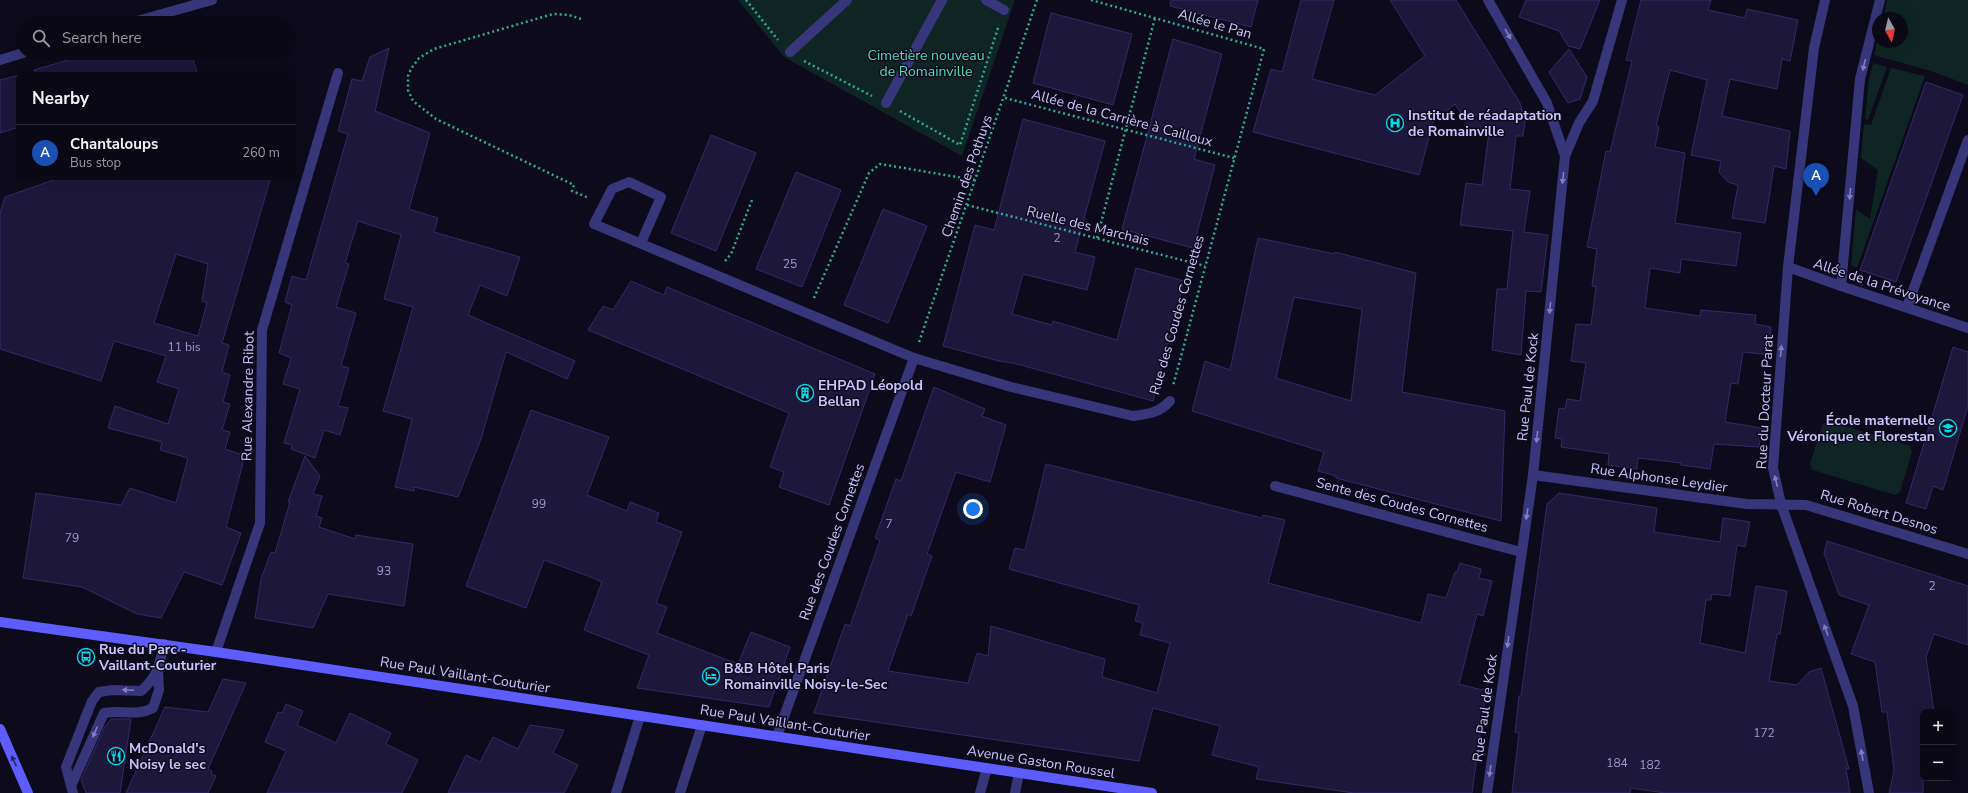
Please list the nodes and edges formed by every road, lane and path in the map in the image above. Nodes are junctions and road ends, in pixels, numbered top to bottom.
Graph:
1 (212, 0) edge
2 (847, 0) edge
3 (942, 0) edge
4 (986, 0) edge
5 (1037, 0) edge
6 (1091, 0) edge
7 (1488, 0) edge
8 (1622, 0) edge
9 (1825, 0) edge
10 (1880, 0) edge
11 (1004, 10) dead end
12 (155, 16) edge
13 (1155, 18) junction
14 (581, 19) dead end
15 (1264, 49) joint
16 (790, 52) dead end
17 (16, 55) edge
18 (0, 60) edge
19 (338, 73) dead end
20 (1005, 98) junction
21 (886, 103) dead end
22 (1125, 130) junction
23 (1968, 140) edge
24 (1565, 156) junction
25 (1234, 158) junction
26 (976, 180) junction
27 (752, 200) dead end
28 (604, 204) junction
29 (967, 205) junction
30 (1096, 238) junction
31 (641, 243) junction
32 (1205, 266) junction
33 (1788, 267) junction
34 (714, 273) junction
35 (1841, 286) junction
36 (1907, 308) junction
37 (808, 313) junction
38 (1968, 328) edge
39 (914, 358) junction
40 (1170, 401) joint
41 (1533, 475) junction
42 (1275, 486) dead end
43 (1782, 504) junction
44 (1522, 552) junction
45 (1968, 554) edge
46 (0, 622) edge
47 (164, 644) junction
48 (216, 652) junction
49 (158, 672) junction
50 (640, 716) junction
51 (702, 725) junction
52 (0, 729) edge
53 (777, 736) junction
54 (925, 758) joint
55 (987, 768) junction
56 (1019, 773) junction
57 (72, 790) edge
58 (28, 793) edge
59 (616, 793) edge
60 (680, 793) edge
61 (980, 793) edge
62 (1015, 793) edge
63 (1152, 793) edge
64 (1487, 793) edge
65 (1869, 793) edge

1 - 12 street
2 - 16 street
3 - 21 street
4 - 11 street
5 - 20 path, Chemin des Pothuys
6 - 13 path, Allée le Pan
7 -> 24 street, Rue Paul de Kock
8 - 24 street
9 - 33 street, Rue du Docteur Parat
10 -> 35 street
13 - 15 path, Allée le Pan
13 - 22 path
14 - 28 path
15 - 25 path, Rue des Coudes Cornettes
17 - 18 street
19 - 48 street, Rue Alexandre Ribot
20 - 22 path, Allée de la Carrière à Cailloux
20 - 26 path, Chemin des Pothuys
22 - 25 path, Allée de la Carrière à Cailloux
22 - 30 path
23 - 36 street
24 -> 41 street, Rue Paul de Kock
25 - 32 path, Rue des Coudes Cornettes
26 - 29 path, Chemin des Pothuys
26 - 37 path
27 - 34 path
28 - 31 street, Rue des Coudes Cornettes
28 - 31 street, Rue des Coudes Cornettes
29 - 30 path, Ruelle des Marchais
29 - 39 path, Chemin des Pothuys
30 - 32 path, Ruelle des Marchais
31 - 34 street, Rue des Coudes Cornettes
32 - 40 path, Rue des Coudes Cornettes
33 - 35 street, Allée de la Prévoyance
43 -> 33 street, Rue du Docteur Parat
34 - 37 street, Rue des Coudes Cornettes
35 - 36 street, Allée de la Prévoyance
36 - 38 street, Allée de la Prévoyance
37 - 39 street, Rue des Coudes Cornettes
39 - 40 street, Rue des Coudes Cornettes
39 - 53 street, Rue des Coudes Cornettes
41 - 43 street, Rue Alphonse Leydier
41 -> 44 street, Rue Paul de Kock
42 - 44 street, Sente des Coudes Cornettes
43 - 45 street, Rue Robert Desnos
65 -> 43 street, Rue du Docteur Parat
44 -> 64 street, Rue Paul de Kock
46 - 47 main road, Rue Paul Vaillant-Couturier
47 - 48 main road, Rue Paul Vaillant-Couturier
47 - 49 street
48 - 50 main road, Rue Paul Vaillant-Couturier
49 -> 57 street
49 -> 57 street
50 - 51 main road, Rue Paul Vaillant-Couturier
50 - 59 street
51 - 53 main road, Rue Paul Vaillant-Couturier
51 - 60 street
58 -> 52 main road
53 - 54 main road, Rue Paul Vaillant-Couturier
54 - 55 main road, Avenue Gaston Roussel
55 - 56 main road, Avenue Gaston Roussel
55 - 61 street
56 - 62 street
56 - 63 main road, Avenue Gaston Roussel

